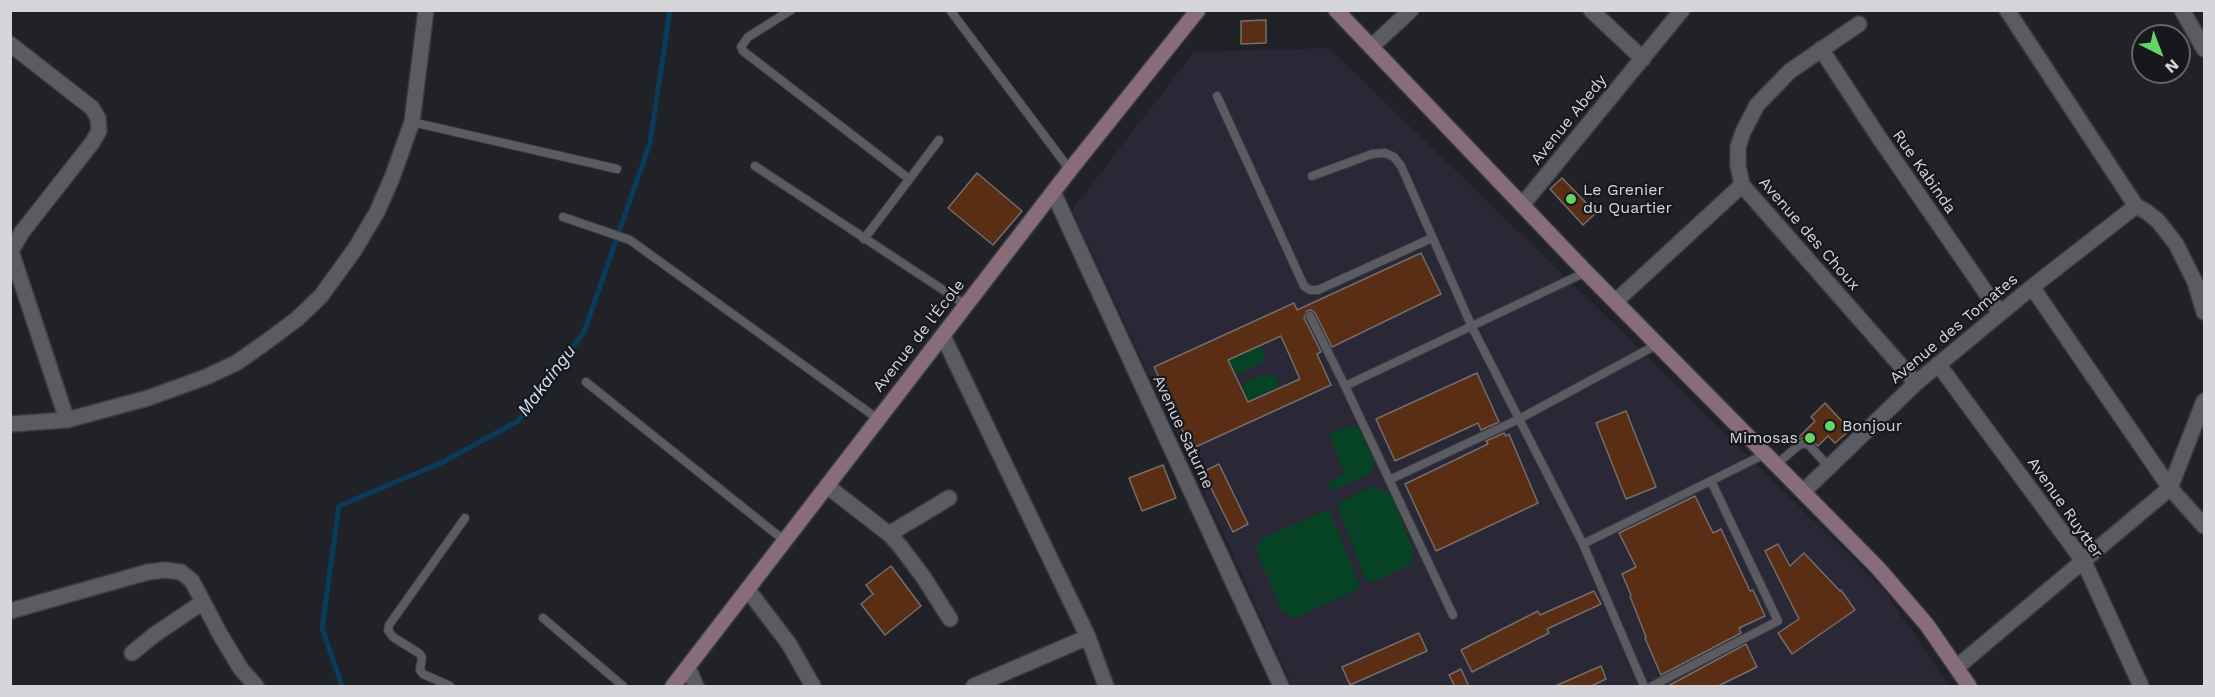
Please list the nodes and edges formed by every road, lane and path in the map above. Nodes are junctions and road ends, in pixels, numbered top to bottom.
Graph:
1 (426, 10) edge
2 (791, 10) edge
3 (950, 10) edge
4 (1198, 10) edge
5 (1336, 10) edge
6 (1411, 10) edge
7 (1591, 10) edge
8 (1682, 10) edge
9 (2007, 10) edge
10 (2182, 10) edge
11 (1859, 24) dead end
12 (1371, 47) junction
13 (12, 48) edge
14 (1821, 49) junction
15 (2205, 49) edge
16 (1643, 59) junction
17 (1217, 96) dead end
18 (411, 122) junction
19 (939, 140) dead end
20 (755, 166) dead end
21 (617, 170) dead end
22 (1070, 170) junction
23 (1312, 176) dead end
24 (908, 178) junction
25 (1742, 184) junction
26 (1053, 192) junction
27 (1523, 204) junction
28 (2136, 206) junction
29 (563, 217) dead end
30 (1432, 238) junction
31 (864, 239) junction
32 (11, 251) edge
33 (1586, 272) junction
34 (2032, 287) junction
35 (1616, 301) junction
36 (966, 305) junction
37 (2205, 312) edge
38 (2000, 313) junction
39 (1310, 316) dead end
40 (1472, 327) junction
41 (944, 336) junction
42 (1658, 344) junction
43 (1938, 363) junction
44 (586, 382) dead end
45 (1916, 383) junction
46 (1345, 386) junction
47 (2205, 400) edge
48 (878, 419) junction
49 (1519, 419) junction
50 (67, 420) junction
51 (10, 424) edge
52 (1772, 459) junction
53 (1830, 468) junction
54 (1389, 480) junction
55 (1711, 481) junction
56 (827, 486) junction
57 (2170, 488) junction
58 (1804, 492) junction
59 (949, 498) dead end
60 (465, 518) dead end
61 (2205, 526) edge
62 (889, 534) junction
63 (785, 541) junction
64 (1583, 544) junction
65 (2084, 562) junction
66 (748, 590) junction
67 (203, 602) junction
68 (10, 611) edge
69 (1453, 615) dead end
70 (543, 618) dead end
71 (950, 619) dead end
72 (1088, 637) junction
73 (132, 653) dead end
74 (1957, 667) junction
75 (688, 668) junction
76 (256, 687) edge
77 (450, 687) edge
78 (623, 687) edge
79 (673, 687) edge
80 (696, 687) edge
81 (813, 687) edge
82 (974, 687) edge
83 (1106, 687) edge
84 (1281, 687) edge
85 (1644, 687) edge
86 (1652, 687) edge
87 (1969, 687) edge
88 (2141, 687) edge

1 - 18 street
2 - 24 lane
3 - 22 lane
4 - 22 main road, Avenue de l'École
5 - 12 main road
6 - 12 street
7 - 16 street
8 - 16 street, Avenue Abedy
9 - 28 street
10 - 15 street
11 - 14 street
12 - 27 main road
13 - 32 street
14 - 25 street
14 - 38 street, Rue Kabinda
16 - 27 street, Avenue Abedy
17 - 30 lane
18 - 21 lane
18 - 50 street
19 - 24 lane
20 - 31 lane
22 - 26 main road, Avenue de l'École
23 - 30 lane
24 - 31 lane
25 - 35 street, Avenue des Choux
25 - 45 street, Avenue des Choux
26 - 36 main road, Avenue de l'École
26 - 84 street, Avenue Saturne
27 - 33 main road
28 - 34 street, Avenue des Tomates
28 - 37 street
29 - 48 lane
30 - 40 lane
31 - 36 lane
32 - 50 street
33 - 35 main road
33 - 40 lane
34 - 38 street, Avenue des Tomates
34 - 57 street
35 - 42 main road
36 - 41 main road, Avenue de l'École
38 - 43 street, Avenue des Tomates
39 - 46 lane
40 - 46 lane
40 - 49 lane
41 - 48 main road, Avenue de l'École
41 - 72 street
42 - 49 lane
42 - 52 main road
43 - 45 street, Avenue des Tomates
43 - 65 street, Avenue Ruytter
44 - 63 lane
45 - 53 street, Avenue des Tomates
46 - 54 lane
47 - 57 street
48 - 56 main road, Avenue de l'École
49 - 54 lane
49 - 64 lane
50 - 51 street
52 - 53 lane
52 - 55 lane
52 - 58 main road
53 - 58 street, Avenue des Tomates
54 - 69 lane
55 - 64 lane
55 - 86 lane
56 - 62 street
56 - 63 main road, Avenue de l'École
57 - 61 street
57 - 65 street
58 - 74 main road
59 - 62 street
60 - 77 lane
62 - 71 street
63 - 66 main road, Avenue de l'École
64 - 85 lane
65 - 74 street
65 - 88 street, Avenue Ruytter
66 - 75 main road, Avenue de l'École
66 - 81 street
67 - 68 street
67 - 73 street
67 - 76 street
70 - 78 lane
72 - 82 street
72 - 83 street
74 - 87 main road
75 - 79 main road, Avenue de l'École
75 - 80 street

